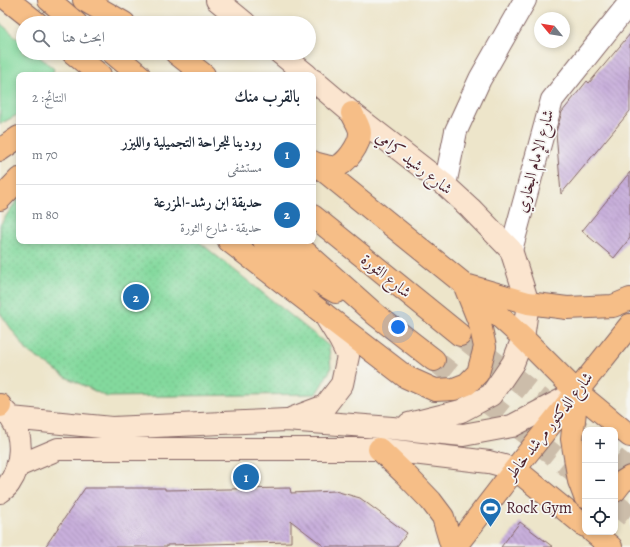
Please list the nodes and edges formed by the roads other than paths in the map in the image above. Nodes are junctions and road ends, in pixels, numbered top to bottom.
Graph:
1 (8, 0) edge
2 (49, 0) edge
3 (84, 0) edge
4 (218, 0) edge
5 (525, 0) edge
6 (630, 2) edge
7 (28, 16) edge
8 (68, 16) edge
9 (112, 16) edge
10 (237, 16) edge
11 (82, 60) edge
12 (121, 60) edge
13 (185, 60) edge
14 (288, 60) edge
15 (96, 72) edge
16 (135, 72) edge
17 (200, 72) edge
18 (302, 72) edge
19 (316, 83) edge
20 (352, 113) junction
21 (16, 139) edge
22 (0, 150) edge
23 (316, 163) edge
24 (316, 164) edge
25 (16, 182) edge
26 (445, 185) junction
27 (0, 199) edge
28 (316, 218) edge
29 (233, 244) edge
30 (268, 244) edge
31 (296, 244) edge
32 (511, 250) junction
33 (464, 284) junction
34 (630, 299) edge
35 (528, 303) junction
36 (324, 314) junction
37 (376, 315) junction
38 (630, 325) edge
39 (460, 335) tunnel mouth
40 (524, 338) junction
41 (434, 360) tunnel mouth
42 (577, 392) junction
43 (3, 409) edge
44 (286, 420) junction
45 (392, 428) junction
46 (630, 436) edge
47 (379, 449) junction
48 (18, 466) junction
49 (515, 469) junction
50 (630, 476) edge
51 (618, 487) edge
52 (582, 490) edge
53 (0, 492) edge
54 (582, 524) edge
55 (597, 535) edge
56 (607, 535) edge
57 (452, 547) edge
58 (455, 547) edge
59 (612, 547) edge

1 - 7 main road
2 - 8 main road
3 - 9 main road
4 - 10 main road
5 - 26 street
6 - 32 street, شارع الإمام البخاري
11 - 15 main road
12 - 16 main road
13 - 17 main road
14 - 18 main road
19 - 20 main road, شارع رشيد كرامي
20 - 23 main road
20 - 26 main road, شارع رشيد كرامي
21 - 22 main road
24 - 33 main road
25 - 27 main road
26 - 32 main road, شارع رشيد كرامي
28 - 39 main road, شارع الثورة
29 - 36 main road
30 - 37 main road
31 - 37 main road
32 - 35 main road
33 - 35 main road
33 - 36 main road
33 - 40 main road
34 - 35 main road
35 - 40 main road
36 - 44 main road
37 - 41 main road
38 - 42 main road, شارع الدكتور مرشد خاطر
40 - 42 main road
40 - 45 main road
42 - 45 main road
42 - 46 main road
42 - 49 main road, شارع الدكتور مرشد خاطر
42 - 52 main road
43 - 44 main road
43 - 48 main road
44 - 45 main road
47 - 48 main road
47 - 49 main road
47 - 57 main road
48 - 53 main road
49 - 54 main road
49 - 58 main road, شارع الدكتور مرشد خاطر
50 - 51 main road
55 - 59 main road
56 - 59 main road

